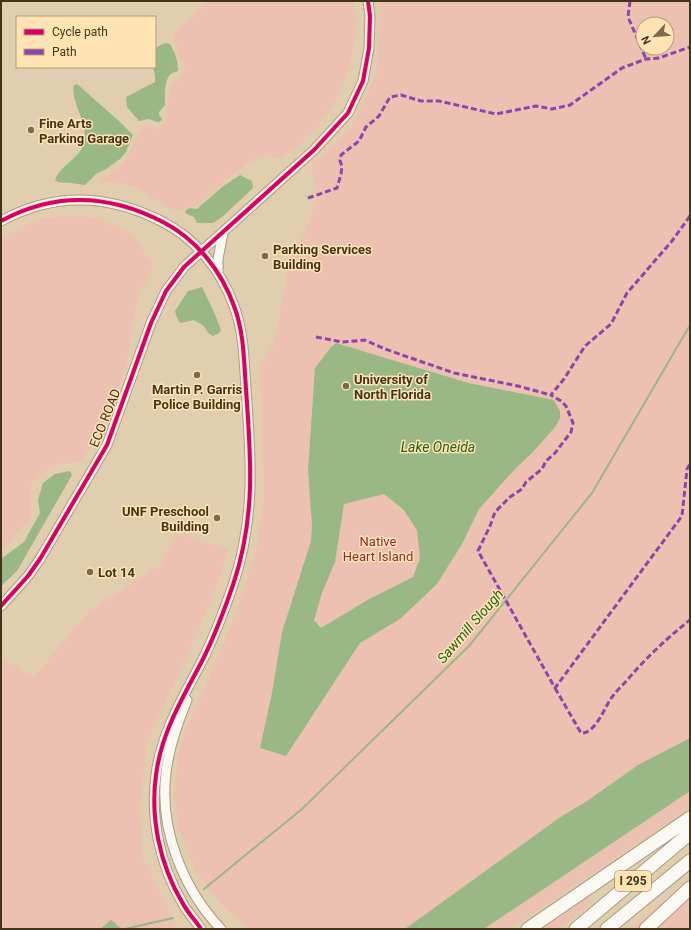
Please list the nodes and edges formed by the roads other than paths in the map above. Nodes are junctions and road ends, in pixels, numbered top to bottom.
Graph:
1 (368, 1) edge
2 (1, 221) edge
3 (223, 233) junction
4 (202, 252) junction
5 (218, 273) junction
6 (1, 606) edge
7 (202, 660) junction
8 (690, 818) edge
9 (690, 833) edge
10 (690, 861) edge
11 (690, 869) edge
12 (690, 888) edge
13 (201, 929) edge
14 (221, 929) edge
15 (528, 929) edge
16 (576, 929) edge
17 (607, 929) edge
18 (615, 929) edge
19 (646, 929) edge

1 - 3 street, ECO ROAD
2 - 4 street
3 - 4 street, ECO ROAD
3 - 5 street
4 - 5 street
4 - 6 street, ECO ROAD
5 - 7 street
7 - 13 street
7 - 14 street
8 - 15 highway
9 - 16 highway, I 295
10 - 17 highway, I 295
11 - 18 highway, I 295
12 - 19 highway

